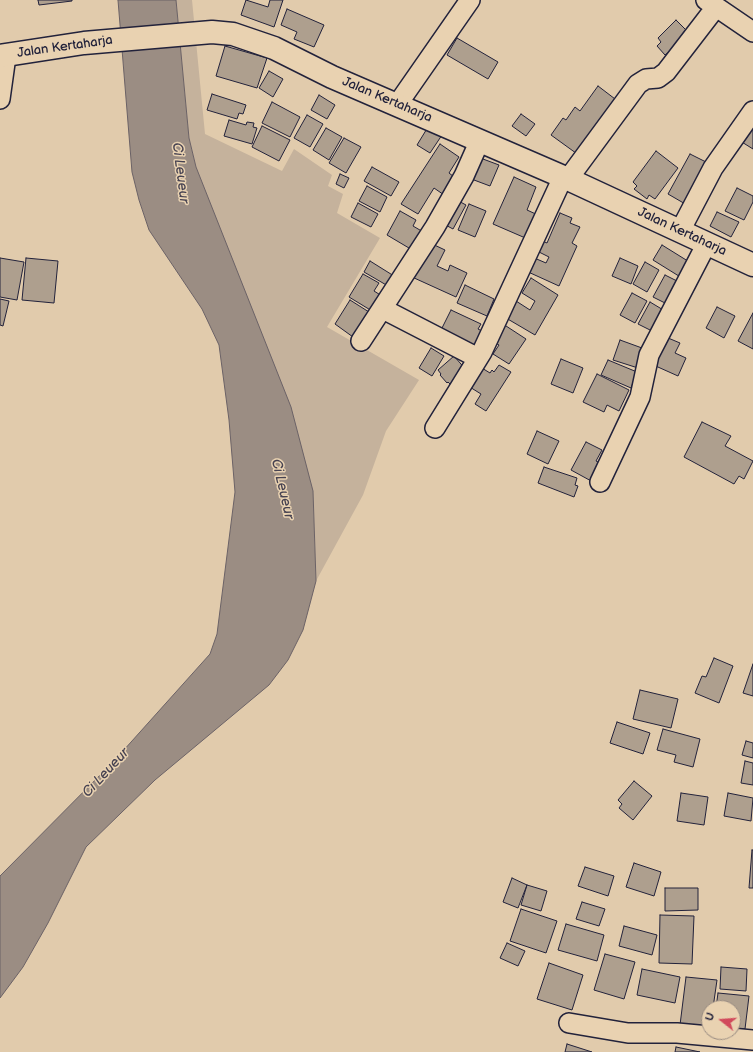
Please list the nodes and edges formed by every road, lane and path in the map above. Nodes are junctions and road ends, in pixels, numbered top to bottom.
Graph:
1 (470, 0) edge
2 (711, 3) edge
3 (753, 32) edge
4 (3, 56) edge
5 (0, 99) edge
6 (397, 105) junction
7 (753, 111) edge
8 (480, 140) junction
9 (566, 178) junction
10 (680, 230) junction
11 (707, 243) junction
12 (753, 265) edge
13 (382, 309) junction
14 (362, 341) dead end
15 (478, 358) junction
16 (435, 428) dead end
17 (600, 482) dead end
18 (569, 1023) dead end
19 (753, 1040) edge

1 - 6 street
2 - 3 street
2 - 9 street
4 - 5 street
4 - 6 street, Jalan Kertaharja
6 - 8 street, Jalan Kertaharja
7 - 10 street
8 - 9 street, Jalan Kertaharja
8 - 13 street
9 - 10 street, Jalan Kertaharja
9 - 15 street
10 - 11 street, Jalan Kertaharja
11 - 12 street, Jalan Kertaharja
11 - 17 street
13 - 14 street
13 - 15 street
15 - 16 street
18 - 19 street

